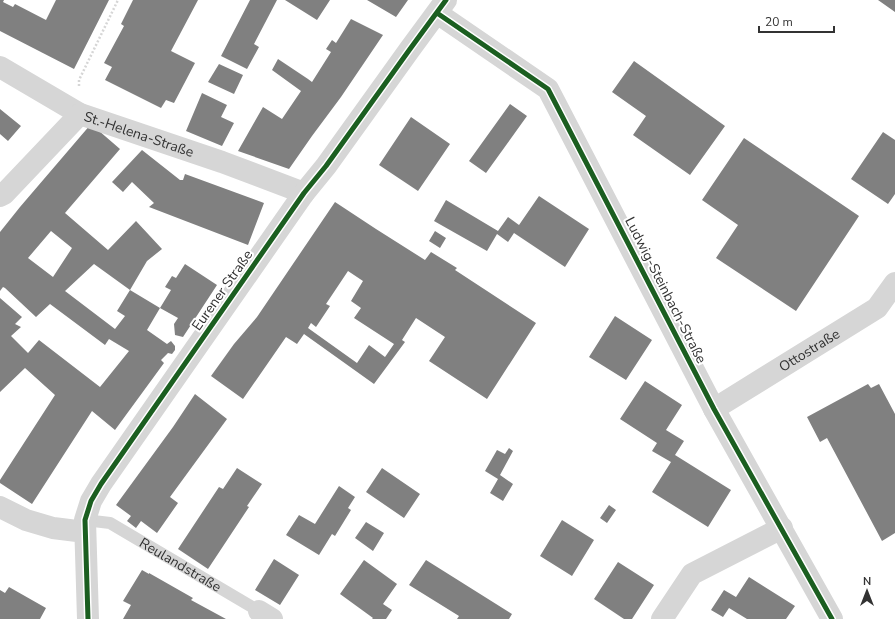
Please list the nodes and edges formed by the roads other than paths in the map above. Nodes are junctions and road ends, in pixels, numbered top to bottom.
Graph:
1 (442, 7) edge
2 (0, 67) edge
3 (80, 114) junction
4 (304, 193) junction
5 (0, 196) edge
6 (895, 283) edge
7 (714, 409) junction
8 (0, 507) edge
9 (85, 526) junction
10 (782, 528) junction
11 (265, 615) edge
12 (88, 619) edge
13 (662, 619) edge
14 (832, 619) edge

1 - 4 street, Eurener Straße
1 - 7 street, Ludwig-Steinbach-Straße
2 - 3 street
3 - 4 street, St.-Helena-Straße
3 - 5 street, St.-Helena-Straße
4 - 9 street, Eurener Straße
6 - 7 street, Ottostraße
7 - 10 street, Ludwig-Steinbach-Straße
8 - 9 street
9 - 11 lane, Reulandstraße
9 - 12 street, Eurener Straße
10 - 13 street
10 - 14 street, Ludwig-Steinbach-Straße

